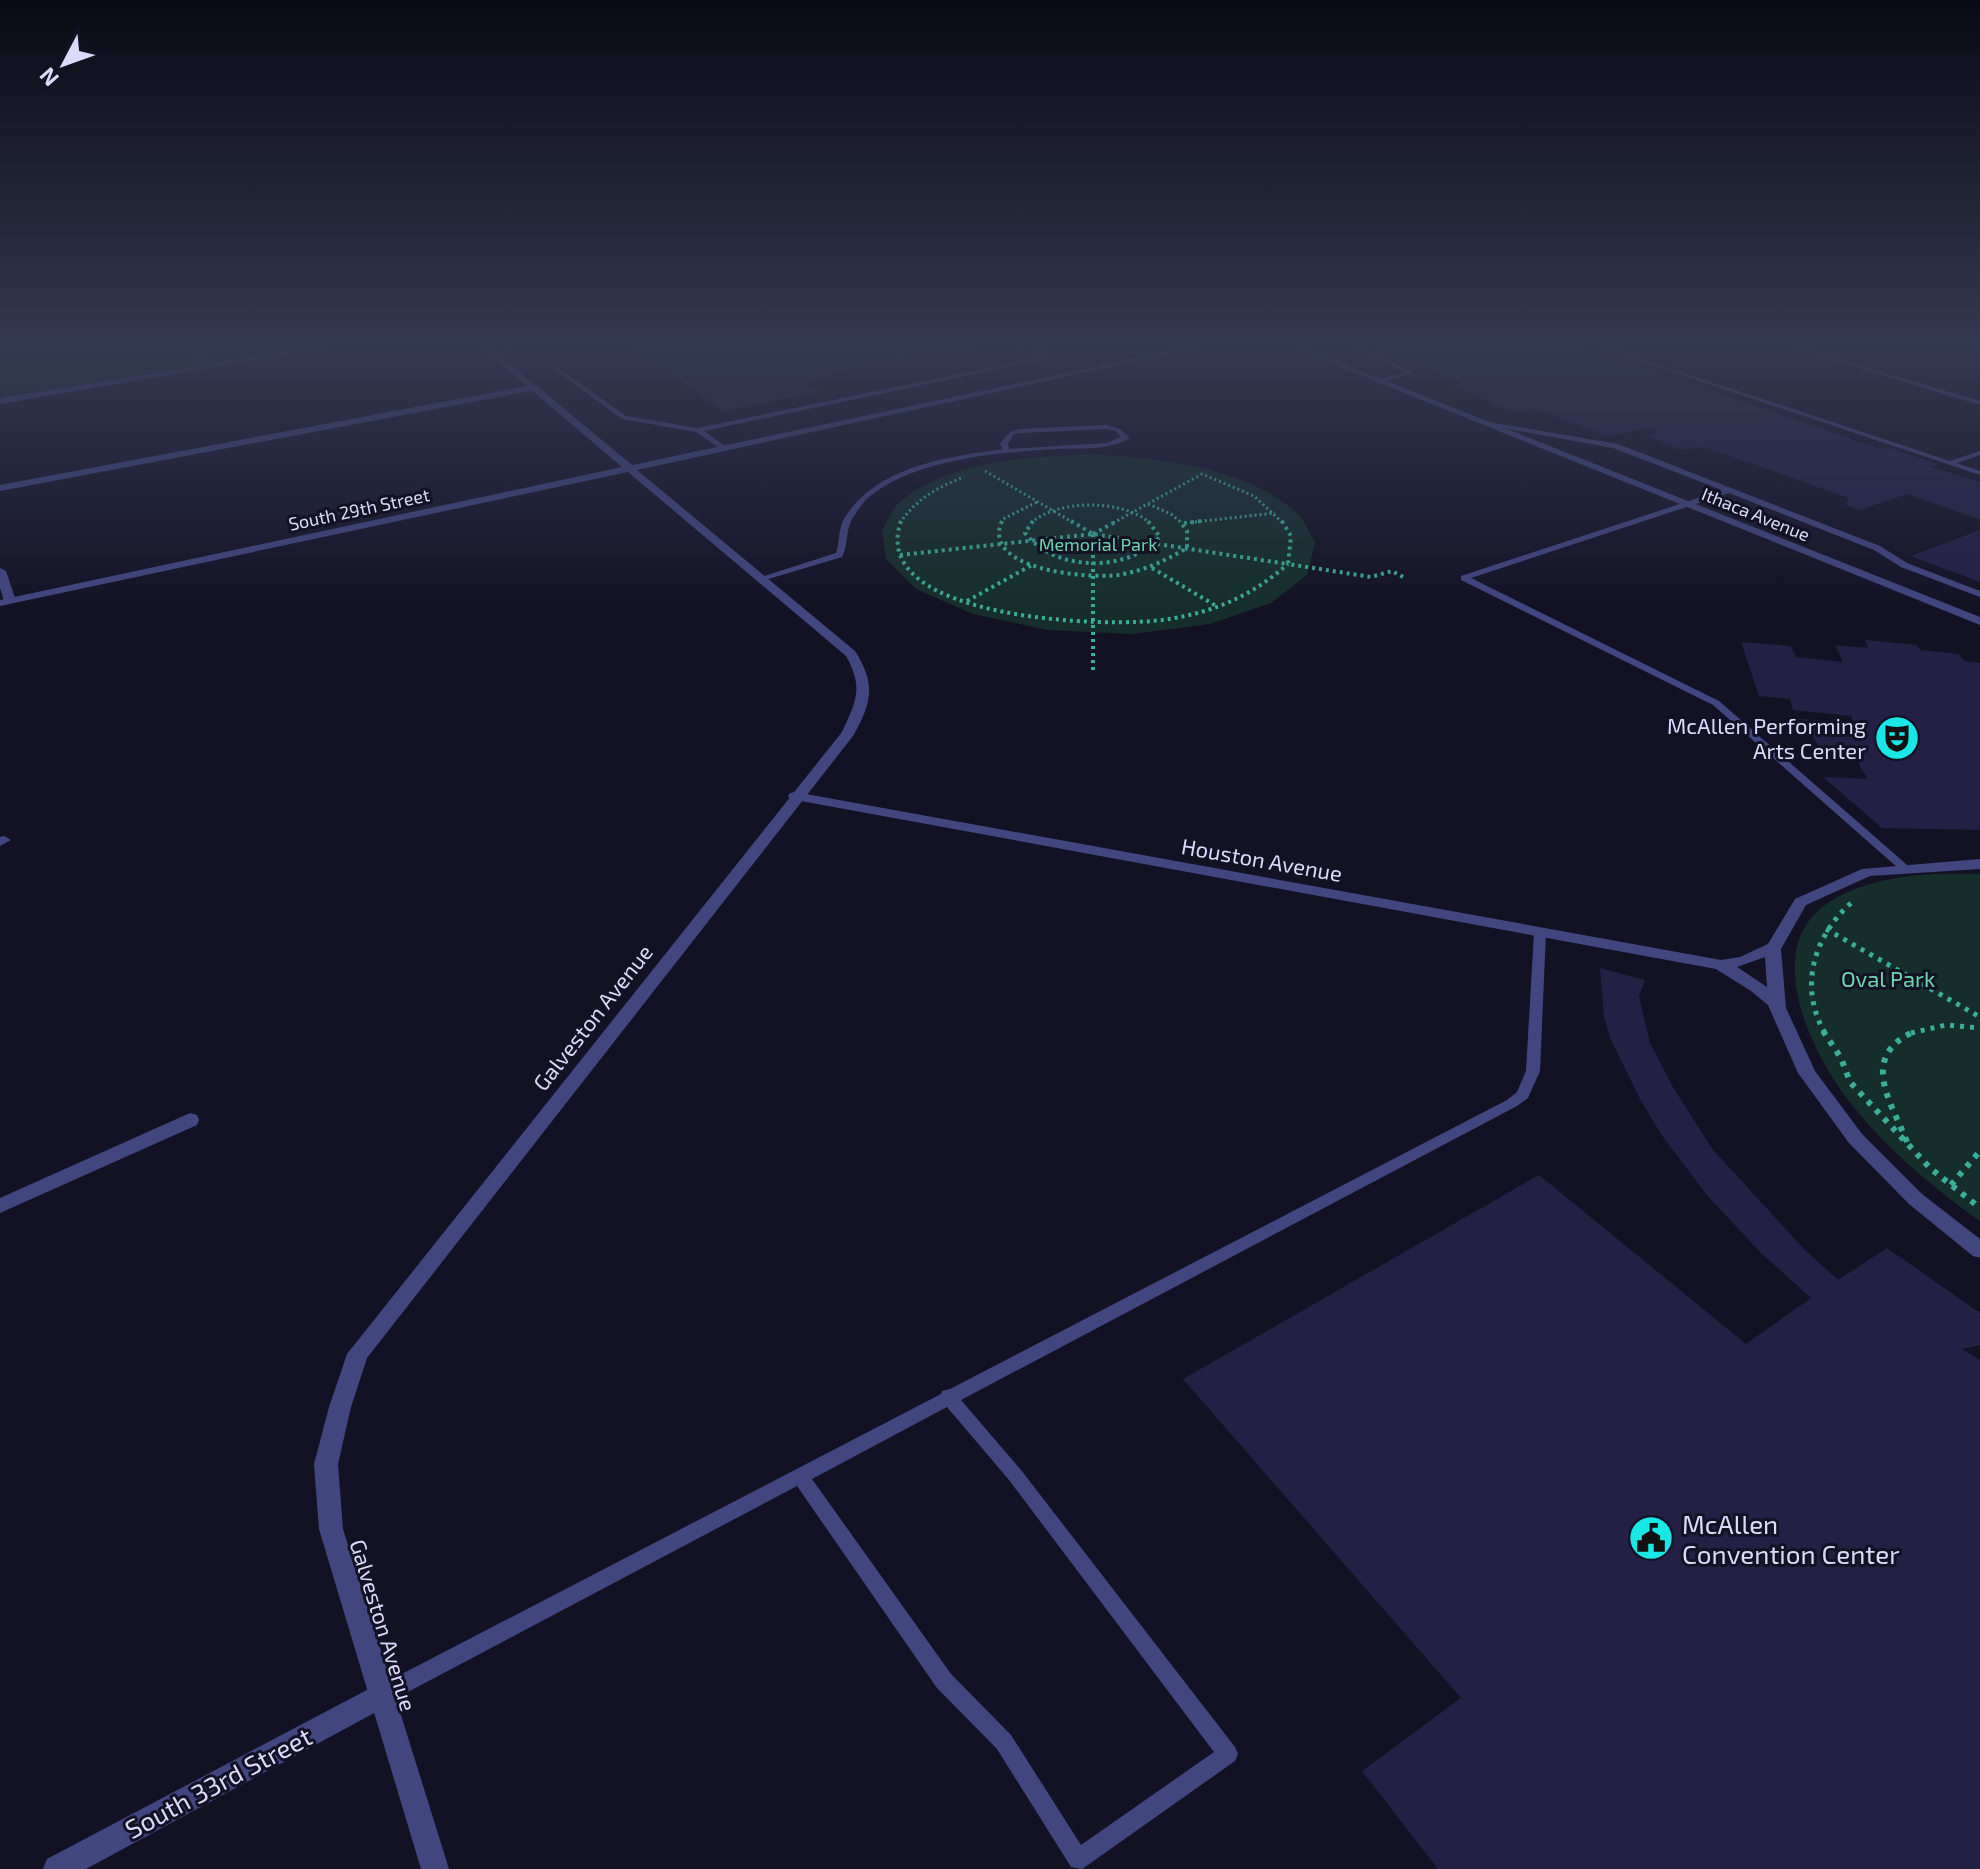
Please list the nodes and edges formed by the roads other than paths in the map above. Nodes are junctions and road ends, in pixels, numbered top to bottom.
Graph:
1 (281, 435) edge
2 (592, 435) edge
3 (705, 435) edge
4 (782, 435) edge
5 (1012, 435) edge
6 (1123, 435) edge
7 (1517, 435) edge
8 (1552, 435) edge
9 (1866, 435) edge
10 (722, 448) junction
11 (1006, 449) junction
12 (1980, 453) edge
13 (1950, 463) junction
14 (631, 467) junction
15 (1980, 473) edge
16 (0, 488) edge
17 (1730, 490) junction
18 (1688, 504) junction
19 (0, 571) edge
20 (762, 578) junction
21 (1980, 594) edge
22 (5, 602) edge
23 (1980, 621) edge
24 (795, 796) junction
25 (1980, 864) edge
26 (1902, 866) junction
27 (1540, 932) junction
28 (1774, 947) junction
29 (1721, 965) junction
30 (1775, 1002) junction
31 (190, 1120) dead end
32 (0, 1206) edge
33 (1980, 1250) edge
34 (948, 1396) junction
35 (800, 1476) junction
36 (380, 1696) junction
37 (57, 1869) edge
38 (435, 1869) edge

1 - 16 street
2 - 14 street, Galveston Avenue
3 - 10 lane
4 - 10 street, South 29th Street
5 - 11 lane
6 - 11 lane
7 - 18 street, Ithaca Avenue
8 - 17 lane
9 - 13 lane
10 - 14 street, South 29th Street
11 - 20 lane
12 - 13 lane
13 - 15 lane
14 - 20 street, Galveston Avenue
14 - 22 street, South 29th Street
17 - 18 lane
17 - 21 lane
18 - 23 street, Ithaca Avenue
18 - 26 lane
19 - 22 street
20 - 24 street, Galveston Avenue
24 - 27 street, Houston Avenue
24 - 36 street, Galveston Avenue
25 - 26 street
26 - 28 street
27 - 29 street, Houston Avenue
27 - 34 lane
28 - 29 street, Houston Avenue
28 - 30 street
29 - 30 street, Houston Avenue
30 - 33 street
31 - 32 street
34 - 35 lane
34 - 35 lane
35 - 36 lane
36 - 37 street, South 33rd Street
36 - 38 street, Galveston Avenue

